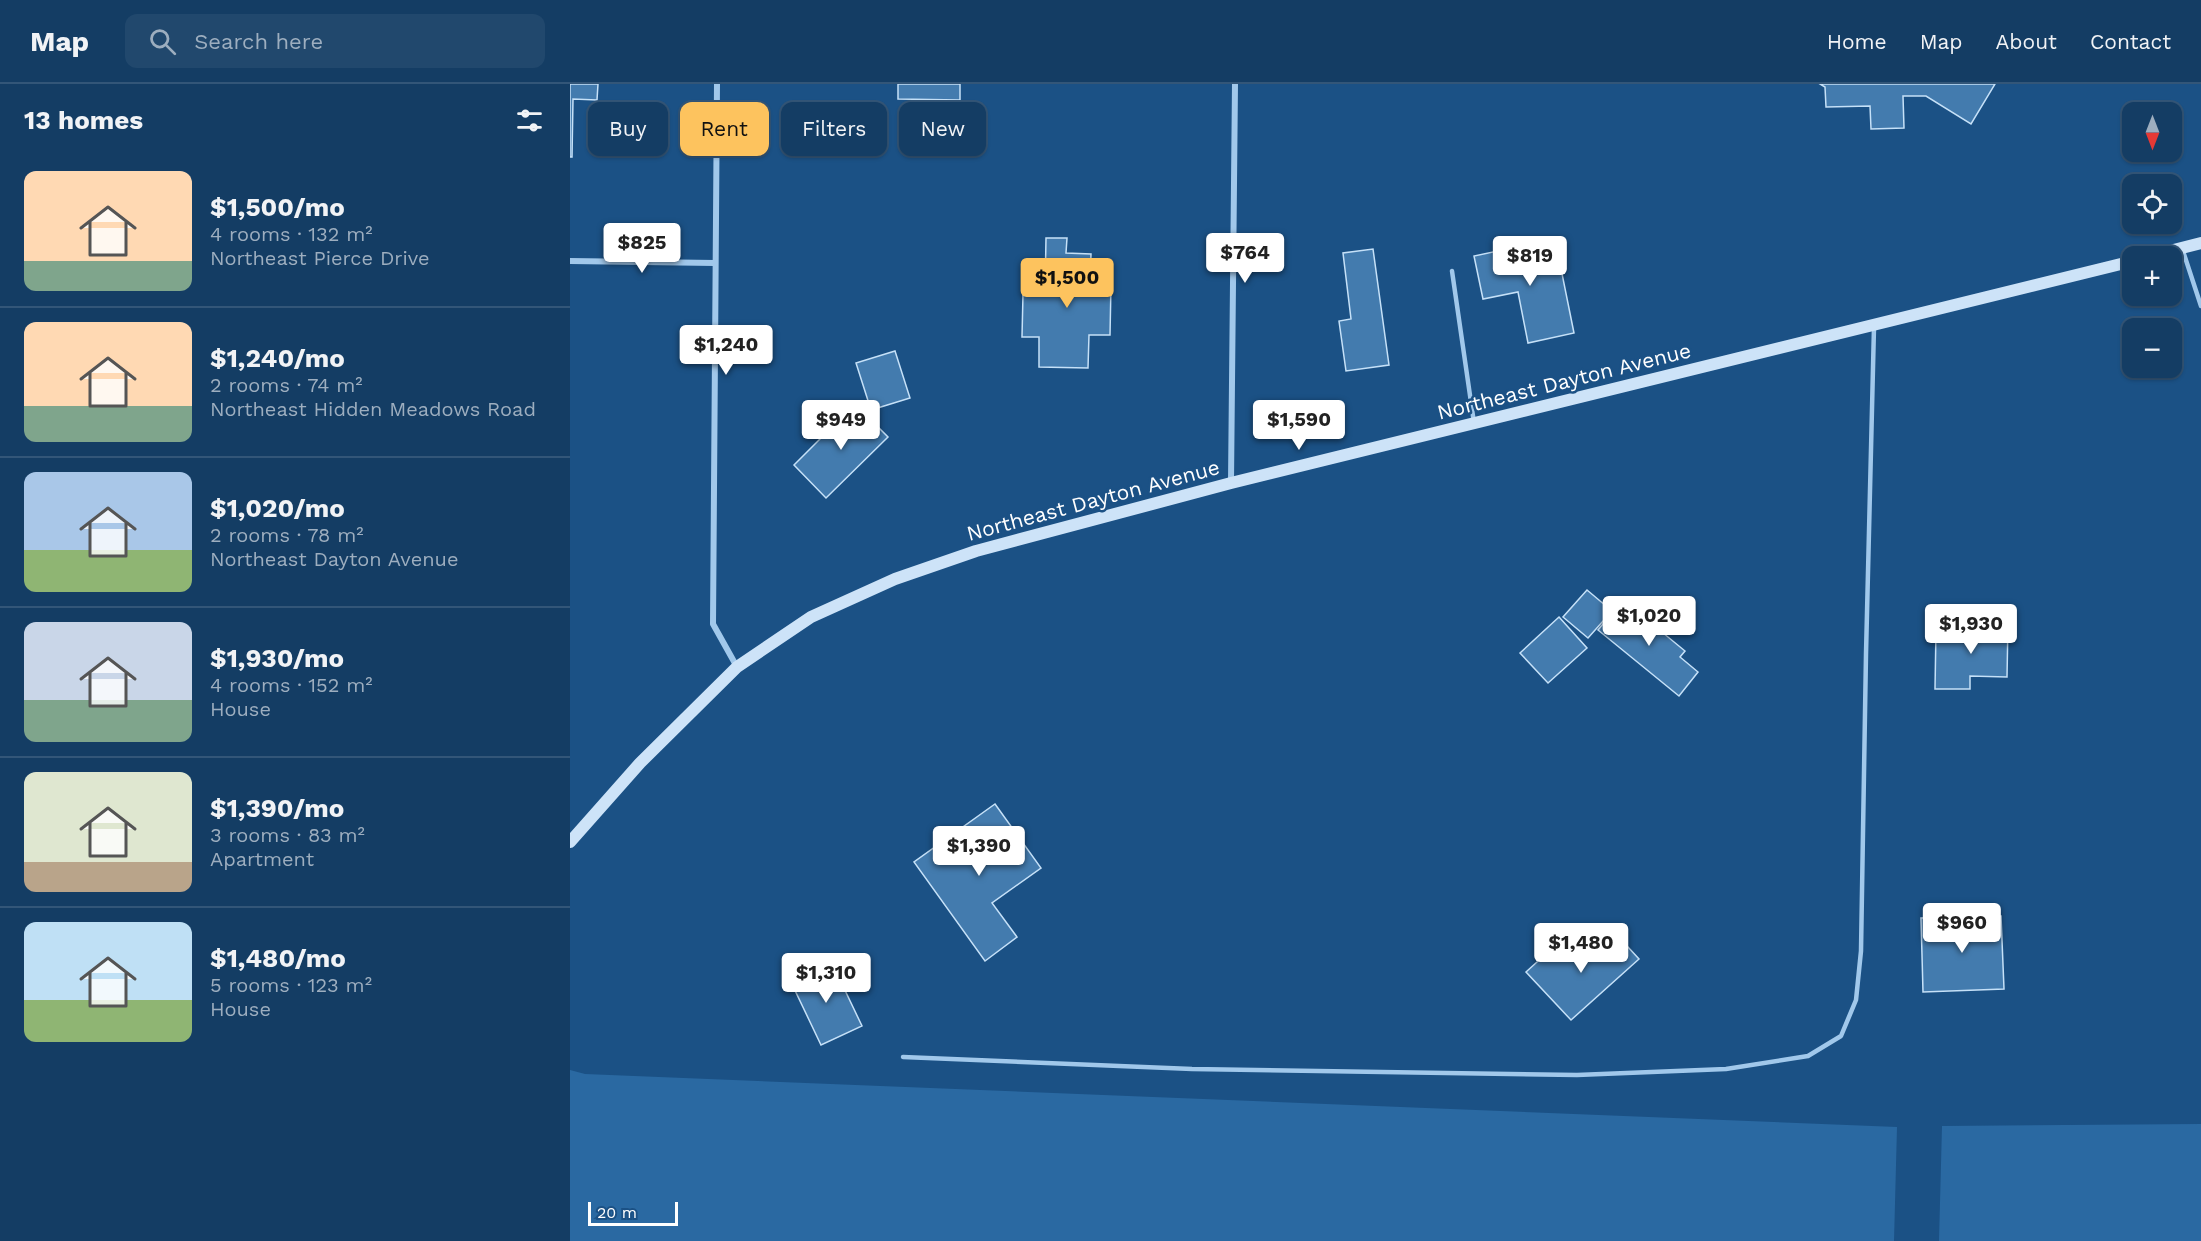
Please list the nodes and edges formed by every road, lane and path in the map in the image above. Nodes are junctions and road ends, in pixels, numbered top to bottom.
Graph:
1 (717, 84) edge
2 (1235, 84) edge
3 (2201, 243) edge
4 (2182, 248) joint
5 (570, 261) edge
6 (715, 263) junction
7 (2122, 264) edge
8 (1452, 271) dead end
9 (2201, 306) edge
10 (1874, 324) junction
11 (1474, 423) junction
12 (1231, 483) junction
13 (737, 667) junction
14 (570, 842) edge
15 (903, 1057) dead end

1 - 6 street
2 - 12 street
3 - 4 street
4 - 9 lane
5 - 6 street
6 - 13 street
7 - 10 street, Northeast Dayton Avenue
8 - 11 lane
10 - 11 street, Northeast Dayton Avenue
10 - 15 lane
11 - 12 street, Northeast Dayton Avenue
12 - 13 street, Northeast Dayton Avenue
13 - 14 street, Northeast Dayton Avenue

